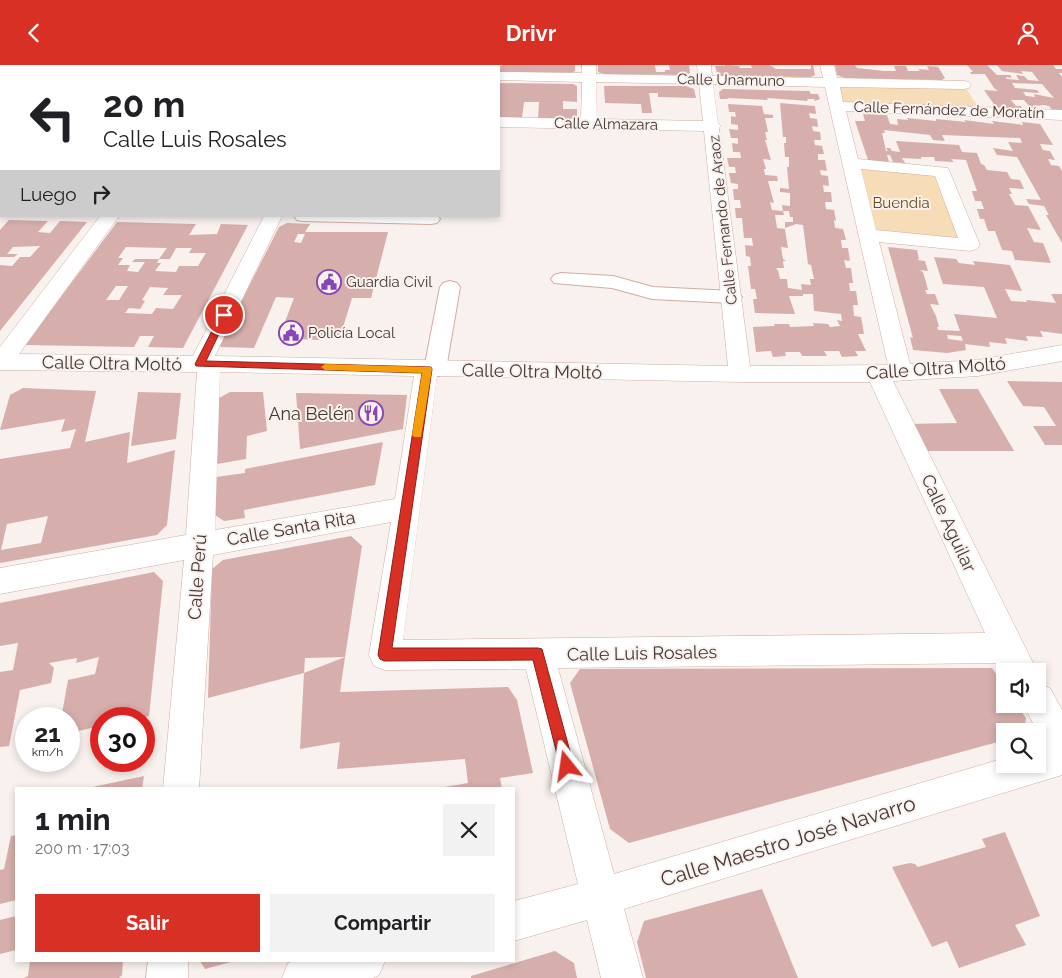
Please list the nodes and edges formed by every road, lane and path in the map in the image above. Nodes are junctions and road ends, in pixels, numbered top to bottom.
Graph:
1 (589, 71) edge
2 (705, 72) edge
3 (955, 72) dead end
4 (829, 73) edge
5 (500, 76) edge
6 (964, 85) junction
7 (837, 106) junction
8 (981, 112) junction
9 (1056, 115) edge
10 (500, 122) edge
11 (589, 124) junction
12 (713, 126) junction
13 (1062, 133) edge
14 (852, 163) junction
15 (109, 217) edge
16 (273, 217) edge
17 (346, 217) edge
18 (431, 219) dead end
19 (868, 235) junction
20 (561, 279) dead end
21 (450, 287) dead end
22 (732, 297) junction
23 (1062, 353) edge
24 (204, 364) junction
25 (2, 367) edge
26 (431, 369) junction
27 (889, 373) junction
28 (740, 375) junction
29 (406, 508) junction
30 (200, 544) junction
31 (0, 581) edge
32 (538, 654) junction
33 (1015, 660) edge
34 (1045, 713) edge
35 (1062, 744) edge
36 (1062, 758) edge
37 (181, 787) edge
38 (601, 897) junction
39 (515, 921) edge
40 (168, 962) edge
41 (361, 962) edge
42 (167, 978) edge
43 (303, 978) edge
44 (622, 978) edge

1 - 2 street, Calle Unamuno
1 - 5 street, Calle Unamuno
1 - 11 street
2 - 4 street, Calle Unamuno
2 - 12 street, Calle Fernando de Araoz
3 - 6 street
4 - 6 street, Calle Unamuno
4 - 7 street, Calle Aguilar
6 - 8 street
7 - 8 street, Calle Fernández de Moratín
7 - 14 street, Calle Aguilar
8 - 9 street, Calle Fernández de Moratín
9 - 13 street
10 - 11 street, Calle Almazara
11 - 12 street, Calle Almazara
12 - 22 street, Calle Fernando de Araoz
14 - 19 street, Calle Aguilar
14 - 19 street
15 - 25 street
16 - 24 street
17 - 18 street
19 - 27 street, Calle Aguilar
20 - 22 street
21 - 26 street
22 - 28 street, Calle Fernando de Araoz
23 - 27 street, Calle Oltra Moltó
24 - 25 street, Calle Oltra Moltó
24 - 26 street, Calle Oltra Moltó
24 - 30 street, Calle Perú
26 - 28 street, Calle Oltra Moltó
26 - 29 street, Calle Luis Rosales
27 - 28 street, Calle Oltra Moltó
27 - 33 street, Calle Aguilar
29 - 30 street, Calle Santa Rita
29 - 32 street, Calle Luis Rosales
30 - 31 street, Calle Santa Rita
30 - 37 street, Calle Perú
32 - 33 street, Calle Luis Rosales
32 - 38 street
34 - 35 street
36 - 38 street, Calle Maestro José Navarro
38 - 39 street, Calle Maestro José Navarro
38 - 44 street
40 - 42 street
41 - 43 street

